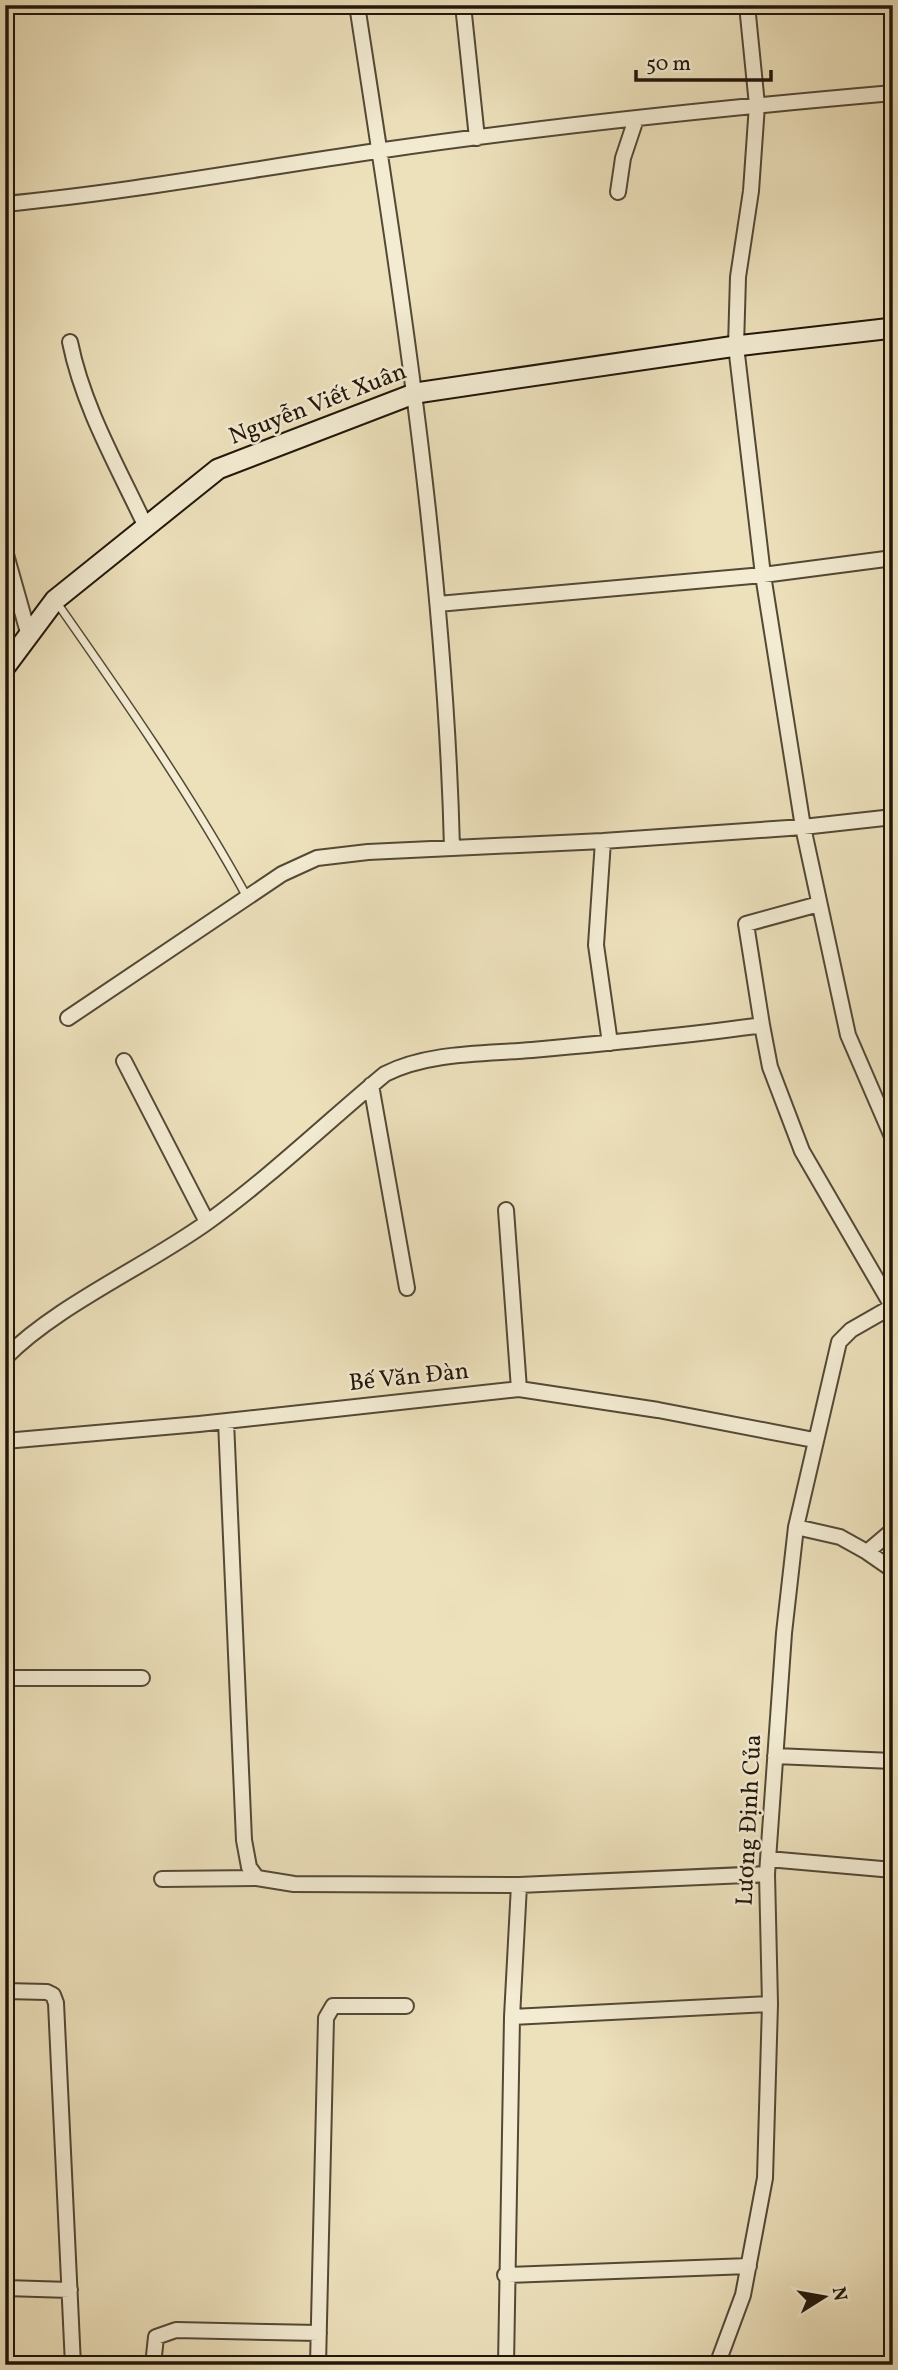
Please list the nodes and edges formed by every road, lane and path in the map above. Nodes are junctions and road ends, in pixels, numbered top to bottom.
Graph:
1 (357, 5) edge
2 (463, 5) edge
3 (747, 5) edge
4 (893, 93) edge
5 (757, 105) junction
6 (636, 119) junction
7 (477, 138) junction
8 (379, 151) junction
9 (618, 192) dead end
10 (5, 204) edge
11 (893, 328) edge
12 (70, 341) dead end
13 (736, 346) junction
14 (416, 393) junction
15 (146, 527) junction
16 (5, 551) edge
17 (893, 558) edge
18 (763, 575) junction
19 (55, 600) junction
20 (438, 604) junction
21 (29, 636) junction
22 (5, 667) edge
23 (893, 817) edge
24 (803, 827) junction
25 (603, 841) junction
26 (452, 848) junction
27 (247, 897) junction
28 (819, 904) junction
29 (68, 1018) dead end
30 (762, 1025) junction
31 (610, 1042) junction
32 (124, 1061) dead end
33 (371, 1085) junction
34 (893, 1139) edge
35 (506, 1210) dead end
36 (207, 1222) junction
37 (407, 1289) dead end
38 (892, 1306) edge
39 (5, 1358) edge
40 (519, 1389) junction
41 (226, 1421) junction
42 (814, 1440) junction
43 (5, 1441) edge
44 (796, 1527) junction
45 (893, 1530) edge
46 (867, 1552) junction
47 (893, 1570) edge
48 (5, 1678) edge
49 (142, 1678) dead end
50 (775, 1756) junction
51 (893, 1761) edge
52 (768, 1866) junction
53 (893, 1870) edge
54 (257, 1878) junction
55 (162, 1879) dead end
56 (519, 1885) junction
57 (5, 1991) edge
58 (770, 2004) junction
59 (406, 2006) dead end
60 (512, 2017) junction
61 (749, 2266) junction
62 (505, 2275) junction
63 (5, 2288) edge
64 (70, 2290) junction
65 (319, 2333) junction
66 (73, 2365) edge
67 (153, 2365) edge
68 (318, 2365) edge
69 (506, 2365) edge
70 (717, 2365) edge

1 - 8 street
2 - 7 street
3 - 5 street
4 - 5 street
5 - 6 street
5 - 13 street
6 - 7 street
6 - 9 street
7 - 8 street
8 - 10 street
8 - 14 street
11 - 13 street, Nguyễn Viết Xuân
12 - 15 street
13 - 14 street, Nguyễn Viết Xuân
13 - 18 street
14 - 15 street, Nguyễn Viết Xuân
14 - 20 street
15 - 19 street, Nguyễn Viết Xuân
16 - 21 street
17 - 18 street
18 - 20 street
18 - 24 street
19 - 21 street, Nguyễn Viết Xuân
19 - 27 lane
20 - 26 street
21 - 22 street, Nguyễn Viết Xuân
23 - 24 street
24 - 25 street
24 - 28 street
25 - 26 street
25 - 31 street
26 - 27 street
27 - 29 street
28 - 30 street
28 - 34 street
30 - 31 street
30 - 38 street
31 - 33 street
32 - 36 street
33 - 36 street
33 - 37 street
35 - 40 street
36 - 39 street
38 - 42 street, Lương Định Của
40 - 41 street, Bế Văn Đàn
40 - 42 street, Bế Văn Đàn
41 - 43 street, Bế Văn Đàn
41 - 54 street
42 - 44 street, Lương Định Của
44 - 46 street
44 - 50 street, Lương Định Của
45 - 46 street
46 - 47 street
48 - 49 street
50 - 51 street
50 - 52 street, Lương Định Của
52 - 53 street
52 - 56 street
52 - 58 street, Lương Định Của
54 - 55 street
54 - 56 street
56 - 60 street
57 - 64 street
58 - 60 street
58 - 61 street, Lương Định Của
59 - 65 street
60 - 62 street
61 - 62 street
61 - 70 street, Lương Định Của
62 - 69 street
63 - 64 street
64 - 66 street
65 - 67 street
65 - 68 street

